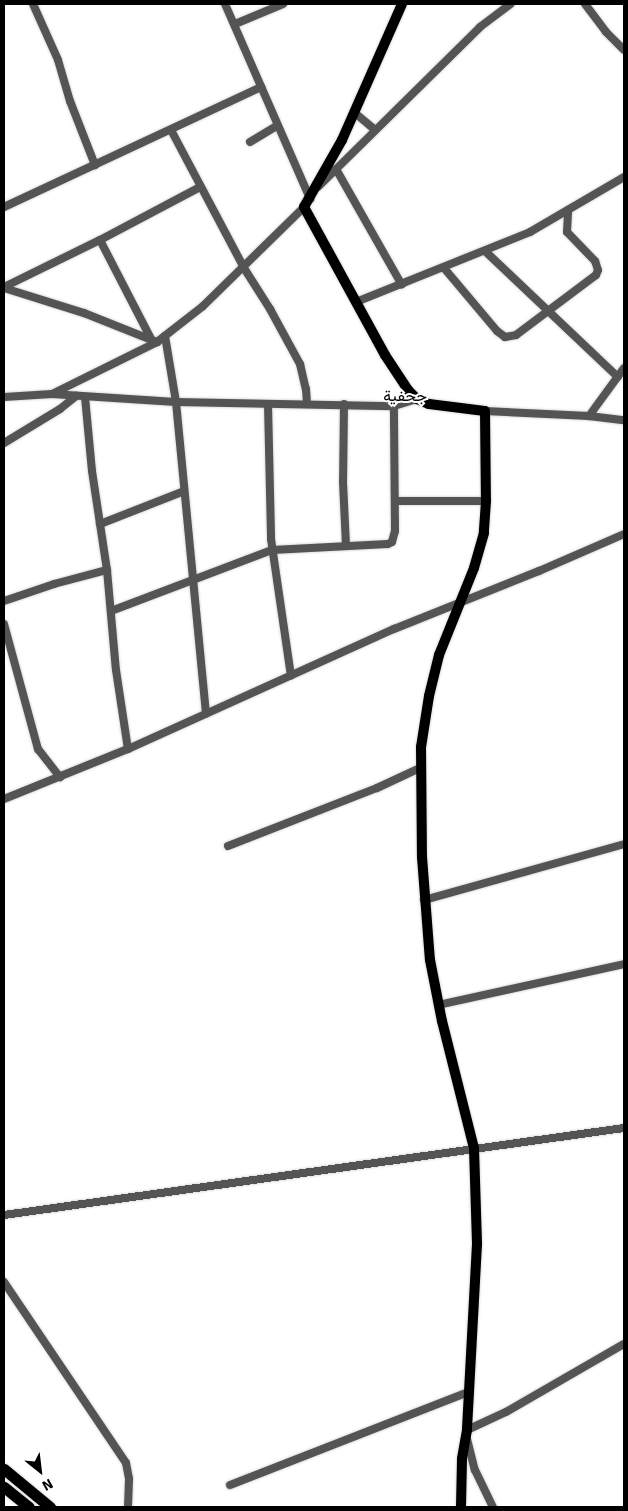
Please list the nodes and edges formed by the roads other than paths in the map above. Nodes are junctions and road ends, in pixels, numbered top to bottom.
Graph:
1 (33, 4) edge
2 (226, 4) edge
3 (283, 4) edge
4 (402, 4) edge
5 (510, 4) edge
6 (585, 4) edge
7 (235, 24) junction
8 (624, 50) edge
9 (262, 87) junction
10 (355, 113) junction
11 (277, 126) junction
12 (374, 129) junction
13 (171, 130) junction
14 (250, 142) dead end
15 (95, 165) junction
16 (336, 169) junction
17 (624, 176) edge
18 (200, 187) junction
19 (316, 188) junction
20 (307, 203) junction
21 (4, 207) edge
22 (568, 210) junction
23 (100, 240) junction
24 (485, 251) junction
25 (244, 268) junction
26 (444, 268) junction
27 (402, 285) junction
28 (4, 287) edge
29 (356, 302) junction
30 (548, 312) junction
31 (165, 336) junction
32 (154, 340) junction
33 (624, 368) edge
34 (618, 377) junction
35 (52, 394) junction
36 (4, 397) edge
37 (81, 397) junction
38 (417, 399) junction
39 (176, 402) junction
40 (268, 404) junction
41 (307, 404) junction
42 (344, 404) junction
43 (394, 406) junction
44 (485, 411) junction
45 (589, 416) junction
46 (624, 420) edge
47 (4, 443) edge
48 (184, 490) junction
49 (486, 501) junction
50 (395, 502) junction
51 (100, 524) junction
52 (624, 534) edge
53 (346, 546) junction
54 (272, 550) junction
55 (107, 570) junction
56 (193, 579) junction
57 (4, 600) edge
58 (462, 600) junction
59 (111, 611) junction
60 (4, 624) edge
61 (291, 676) junction
62 (206, 714) junction
63 (128, 749) junction
64 (420, 768) junction
65 (60, 777) junction
66 (4, 799) edge
67 (624, 844) edge
68 (228, 846) dead end
69 (424, 900) junction
70 (624, 964) edge
71 (438, 1005) junction
72 (624, 1128) edge
73 (474, 1148) junction
74 (4, 1215) edge
75 (4, 1282) edge
76 (624, 1344) edge
77 (469, 1392) junction
78 (466, 1432) junction
79 (4, 1469) edge
80 (230, 1485) dead end
81 (4, 1487) edge
82 (29, 1507) edge
83 (50, 1507) edge
84 (128, 1507) edge
85 (461, 1507) edge
86 (493, 1507) edge

1 - 15 street
2 - 7 street
3 - 7 street
4 - 10 main road
5 - 12 street
6 - 8 street
7 - 9 street
9 - 11 street
9 - 13 street
10 - 12 street
10 - 19 main road
11 - 14 street
11 - 20 street
12 - 16 street
13 - 15 street
13 - 18 street
15 - 21 street
16 - 19 street
16 - 27 street
17 - 22 street
18 - 23 street
18 - 25 street
19 - 20 main road
20 - 25 street
20 - 29 main road
22 - 24 street
22 - 30 street
23 - 28 street
23 - 32 street
24 - 26 street
24 - 30 street
25 - 31 street
25 - 41 street
26 - 27 street
26 - 30 street
27 - 29 street
28 - 32 street
29 - 38 main road
30 - 34 street
31 - 32 street
31 - 39 street
32 - 35 street
33 - 34 street
34 - 45 street
35 - 36 street
35 - 37 street
37 - 39 street
37 - 47 street
37 - 51 street
38 - 43 street
38 - 44 main road
39 - 40 street
39 - 48 street
40 - 41 street
40 - 54 street
41 - 42 street
42 - 43 street
42 - 53 street
43 - 50 street
44 - 45 street
44 - 49 main road
45 - 46 street
48 - 51 street
48 - 56 street
49 - 50 street
49 - 58 main road
50 - 53 street
51 - 55 street
52 - 58 street
53 - 54 street
54 - 56 street
54 - 61 street
55 - 57 street
55 - 59 street
56 - 59 street
56 - 62 street
58 - 61 street
58 - 64 main road
59 - 63 street
60 - 65 street
61 - 62 street
62 - 63 street
63 - 65 street
64 - 68 street
64 - 69 main road
65 - 66 street
67 - 69 street
69 - 71 main road
70 - 71 street
71 - 73 main road
72 - 73 street
73 - 74 street
73 - 77 main road
75 - 84 street
76 - 78 street
77 - 78 main road
77 - 80 street
78 - 85 main road
78 - 86 street
79 - 83 highway
81 - 82 highway

